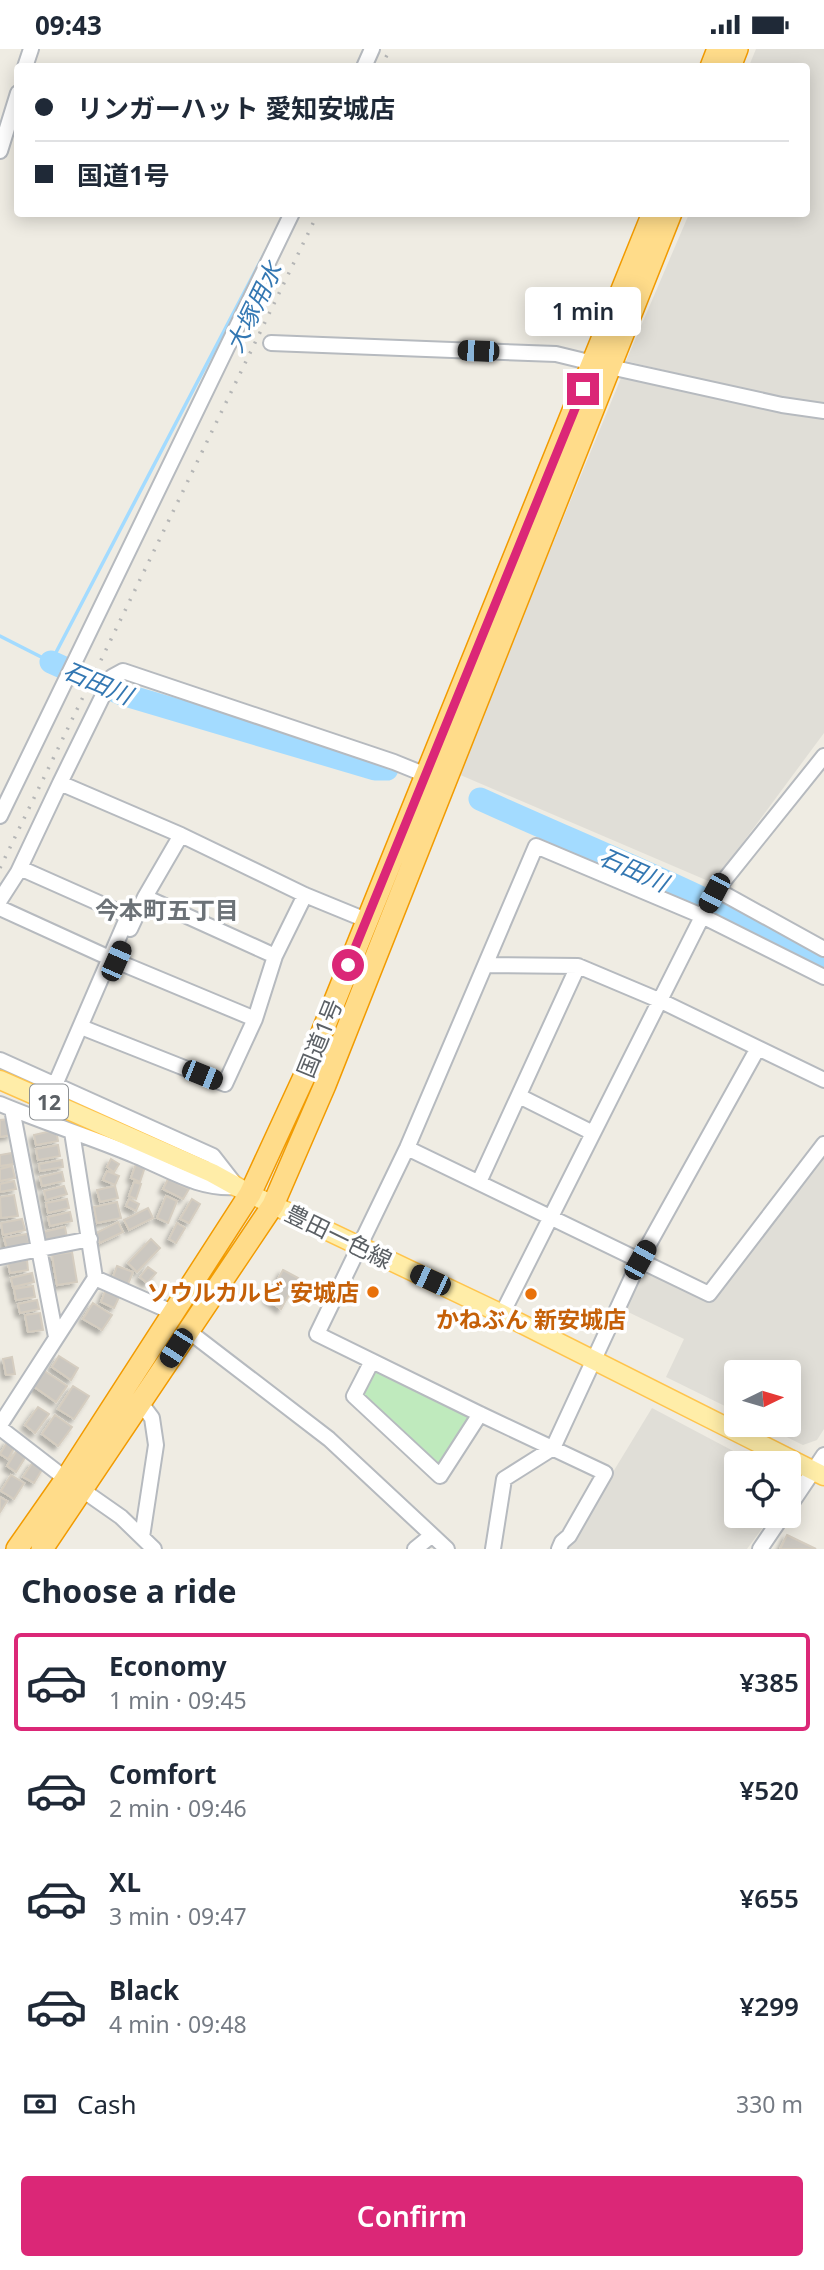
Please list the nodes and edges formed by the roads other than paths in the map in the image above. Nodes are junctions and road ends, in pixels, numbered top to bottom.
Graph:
1 (14, 106) edge
2 (0, 151) edge
3 (290, 217) edge
4 (652, 217) edge
5 (669, 217) edge
6 (271, 343) dead end
7 (602, 365) junction
8 (824, 411) edge
9 (824, 756) edge
10 (426, 775) junction
11 (60, 783) junction
12 (0, 816) edge
13 (181, 835) junction
14 (20, 868) junction
15 (715, 892) junction
16 (304, 895) junction
17 (145, 897) junction
18 (0, 900) edge
19 (0, 908) edge
20 (703, 914) junction
21 (366, 920) junction
22 (824, 949) edge
23 (275, 956) junction
24 (113, 960) junction
25 (486, 965) junction
26 (578, 966) junction
27 (824, 977) edge
28 (662, 1001) junction
29 (255, 1019) junction
30 (86, 1030) junction
31 (758, 1048) junction
32 (0, 1060) edge
33 (0, 1080) edge
34 (824, 1080) edge
35 (58, 1086) junction
36 (519, 1096) junction
37 (6, 1106) edge
38 (68, 1130) junction
39 (593, 1133) junction
40 (824, 1144) edge
41 (407, 1148) junction
42 (480, 1182) junction
43 (244, 1191) junction
44 (273, 1205) junction
45 (550, 1217) junction
46 (86, 1240) junction
47 (358, 1246) junction
48 (38, 1250) junction
49 (0, 1257) edge
50 (640, 1260) junction
51 (95, 1278) junction
52 (172, 1312) junction
53 (502, 1314) junction
54 (187, 1330) junction
55 (55, 1334) junction
56 (593, 1360) junction
57 (372, 1361) junction
58 (140, 1402) junction
59 (0, 1409) edge
60 (480, 1414) junction
61 (0, 1426) edge
62 (553, 1448) junction
63 (821, 1467) edge
64 (73, 1484) junction
65 (801, 1492) edge
66 (774, 1528) edge
67 (431, 1536) junction
68 (142, 1537) junction
69 (17, 1549) edge
70 (41, 1549) edge
71 (154, 1549) edge
72 (415, 1549) edge
73 (447, 1549) edge
74 (493, 1549) edge
75 (559, 1549) edge
76 (760, 1549) edge

1 - 2 street
3 - 12 street
4 - 7 highway, 国道1号
5 - 7 highway, 国道1号
6 - 7 street
7 - 8 street
7 - 10 highway, 国道1号
7 - 44 highway, 国道1号
9 - 15 street
10 - 11 street
10 - 21 highway, 国道1号
11 - 13 street
11 - 14 street
13 - 16 street
13 - 17 street
14 - 18 street
14 - 24 street
15 - 20 street
15 - 22 street
16 - 21 street
16 - 23 street
17 - 23 street
17 - 24 street
19 - 24 street
20 - 25 street
20 - 27 street
20 - 28 street
21 - 43 highway, 国道1号
23 - 29 street
24 - 29 street
24 - 30 street
24 - 35 street
25 - 26 street
25 - 41 street
26 - 28 street
26 - 36 street
28 - 31 street
28 - 39 street
29 - 30 street
30 - 35 street
31 - 34 street
31 - 50 street
32 - 35 street
33 - 43 main road, 豊田一色線 / 12
35 - 43 street
36 - 39 street
36 - 42 street
37 - 38 street
37 - 48 street
38 - 43 street
38 - 46 street
39 - 45 street
40 - 50 street
41 - 42 street
41 - 47 street
42 - 45 street
43 - 44 main road, 豊田一色線 / 12
43 - 52 highway, 国道1号
44 - 47 main road, 豊田一色線 / 12
44 - 54 highway, 国道1号
45 - 50 street
45 - 53 street
46 - 48 street
46 - 51 street
46 - 55 street
47 - 53 main road, 豊田一色線 / 12
47 - 57 street
48 - 49 street
48 - 55 street
50 - 56 street
51 - 52 street
51 - 55 street
52 - 64 highway, 国道1号
53 - 56 main road, 豊田一色線 / 12
54 - 58 highway, 国道1号
54 - 67 street
55 - 59 street
55 - 61 street
56 - 62 street
56 - 63 main road, 豊田一色線 / 12
57 - 60 street
57 - 60 street
58 - 64 highway, 国道1号
58 - 68 street
60 - 62 street
61 - 64 street
62 - 74 street
62 - 75 street
63 - 65 street
64 - 68 street
64 - 69 highway, 国道1号
64 - 70 highway, 国道1号
66 - 76 street
67 - 72 street
67 - 73 street
68 - 71 street

